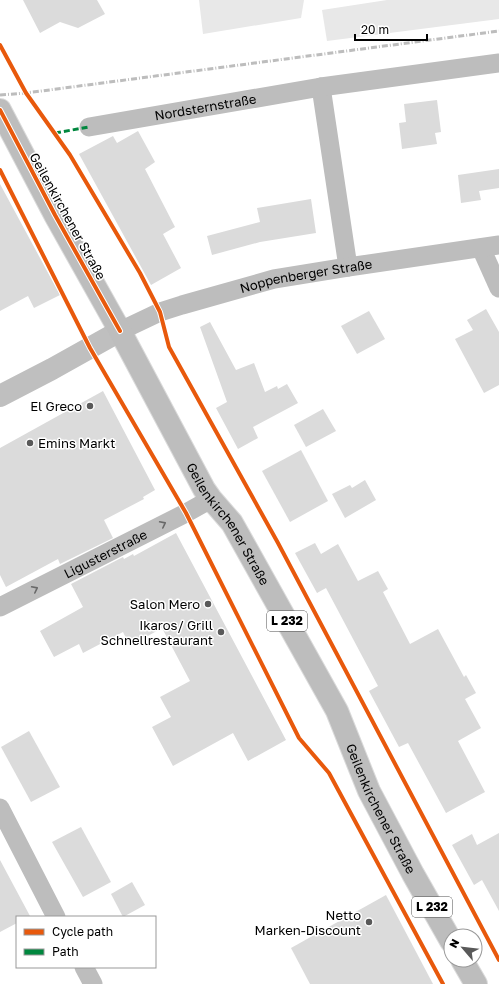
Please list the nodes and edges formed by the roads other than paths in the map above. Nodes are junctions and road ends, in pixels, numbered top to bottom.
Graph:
1 (499, 63) edge
2 (321, 87) junction
3 (0, 110) edge
4 (89, 127) dead end
5 (490, 247) edge
6 (348, 267) junction
7 (499, 288) edge
8 (120, 331) junction
9 (0, 396) edge
10 (211, 499) junction
11 (0, 607) edge
12 (0, 808) edge
13 (55, 916) edge
14 (444, 928) edge
15 (85, 968) edge
16 (467, 968) edge
17 (94, 984) edge
18 (476, 984) edge

1 - 2 street, Nordsternstraße
2 - 4 street, Nordsternstraße
2 - 6 street
3 - 8 main road, Geilenkirchener Straße / L 232
5 - 6 street, Noppenberger Straße
5 - 7 street
6 - 8 street, Noppenberger Straße
8 - 9 main road
8 - 10 main road, Geilenkirchener Straße / L 232
11 -> 10 street, Ligusterstraße
10 - 14 main road, Geilenkirchener Straße / L 232
12 - 13 street
15 - 17 street
16 - 18 main road

